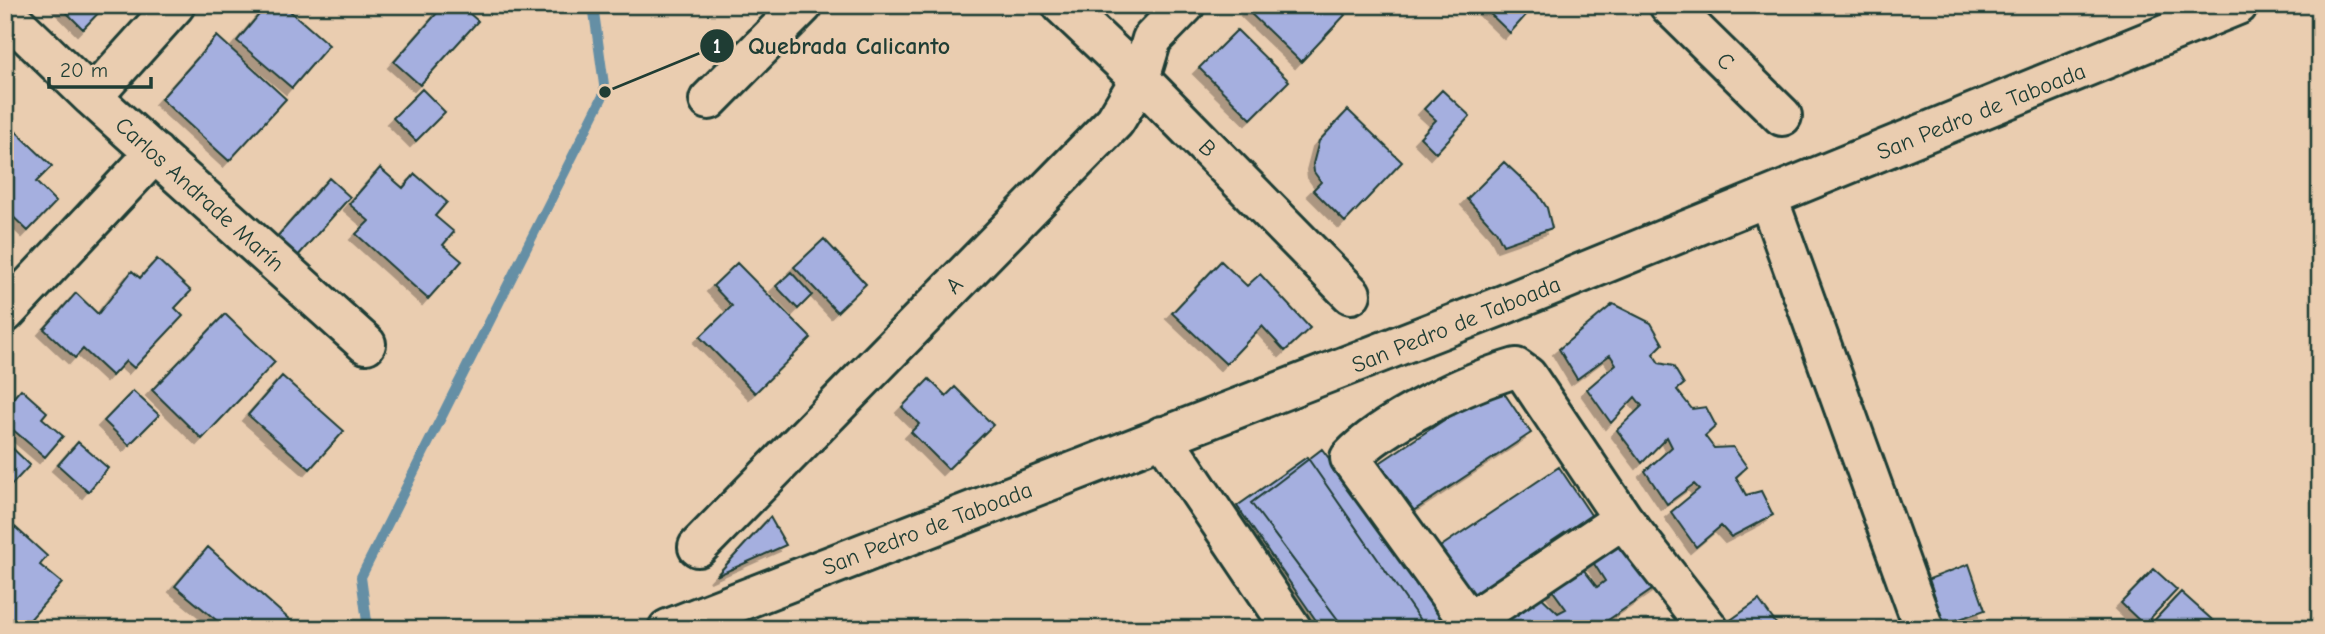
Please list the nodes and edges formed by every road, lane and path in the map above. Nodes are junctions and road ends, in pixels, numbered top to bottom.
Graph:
1 (175, 5) edge
2 (803, 5) edge
3 (1062, 5) edge
4 (1185, 5) edge
5 (1669, 5) edge
6 (2238, 5) edge
7 (5, 13) edge
8 (1140, 79) junction
9 (92, 97) junction
10 (709, 100) dead end
11 (1782, 116) dead end
12 (155, 153) junction
13 (1768, 198) junction
14 (1351, 294) dead end
15 (5, 313) edge
16 (366, 344) dead end
17 (1162, 436) junction
18 (1623, 519) junction
19 (698, 547) dead end
20 (1471, 625) edge
21 (1923, 626) dead end
22 (1708, 628) edge
23 (668, 629) edge
24 (1292, 629) edge

1 - 9 street
2 - 10 street
3 - 8 street, B
4 - 8 street, A
5 - 11 street, C
6 - 13 street, San Pedro de Taboada
7 - 9 street, Carlos Andrade Marín
8 - 14 street, B
8 - 19 street, A
9 - 12 street, Carlos Andrade Marín
12 - 15 street
12 - 16 street, Carlos Andrade Marín
13 - 17 street, San Pedro de Taboada
13 - 21 street
17 - 23 street, San Pedro de Taboada
17 - 24 street
18 - 20 street
18 - 20 street
18 - 22 street

